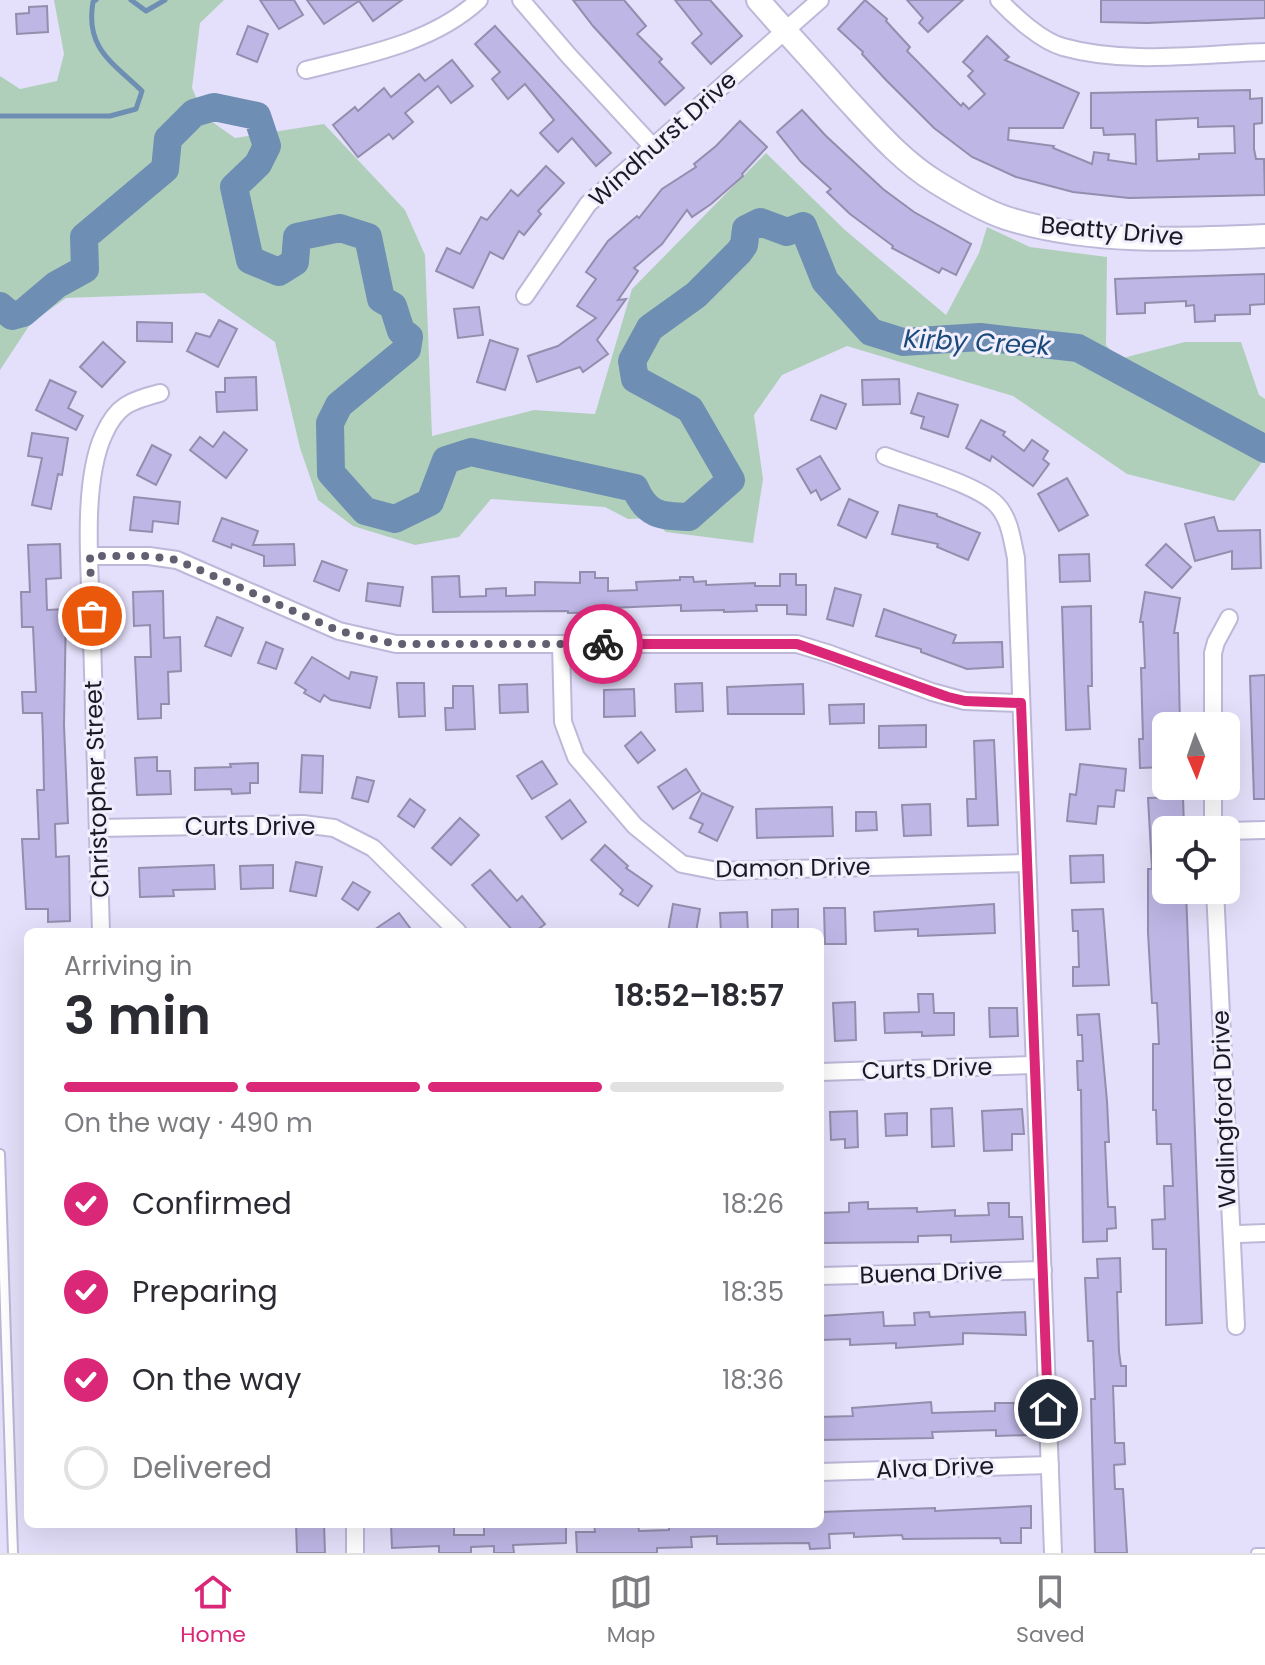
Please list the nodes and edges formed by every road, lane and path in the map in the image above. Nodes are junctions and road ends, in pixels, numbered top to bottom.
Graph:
1 (479, 0) edge
2 (521, 0) edge
3 (758, 0) edge
4 (820, 0) edge
5 (999, 0) edge
6 (785, 31) junction
7 (1265, 52) edge
8 (306, 70) dead end
9 (653, 147) junction
10 (1265, 236) edge
11 (525, 296) dead end
12 (160, 393) dead end
13 (885, 456) dead end
14 (90, 556) junction
15 (1229, 618) dead end
16 (561, 644) junction
17 (1021, 703) junction
18 (1213, 712) edge
19 (98, 828) junction
20 (1265, 830) edge
21 (1240, 831) edge
22 (1027, 863) junction
23 (1216, 904) edge
24 (101, 928) edge
25 (454, 928) edge
26 (1035, 1065) junction
27 (824, 1072) edge
28 (0, 1154) edge
29 (1233, 1232) junction
30 (1265, 1233) edge
31 (1043, 1270) junction
32 (824, 1276) edge
33 (1236, 1326) dead end
34 (1050, 1465) junction
35 (824, 1472) edge
36 (0, 1492) edge
37 (11, 1492) junction
38 (355, 1528) edge
39 (13, 1553) edge
40 (355, 1553) edge
41 (1053, 1553) edge
42 (1256, 1553) edge
43 (1265, 1553) edge

1 - 8 street
2 - 9 street
3 - 6 street, Beatty Drive
4 - 6 street, Windhurst Drive
5 - 7 street
6 - 9 street, Windhurst Drive
6 - 10 street, Beatty Drive
9 - 11 street, Windhurst Drive
12 - 14 street, Christopher Street
13 - 17 street
14 - 16 street
14 - 19 street, Christopher Street
15 - 18 street
16 - 17 street
16 - 22 street, Damon Drive
17 - 22 street
19 - 24 street, Christopher Street
19 - 25 street, Curts Drive
20 - 21 street
22 - 26 street
23 - 29 street, Walingford Drive
26 - 27 street, Curts Drive
26 - 31 street
28 - 37 lane
29 - 30 street
29 - 33 street, Walingford Drive
31 - 32 street, Buena Drive
31 - 34 street
34 - 35 street, Alva Drive
34 - 41 street
36 - 37 lane
37 - 39 lane
38 - 40 street
42 - 43 lane

